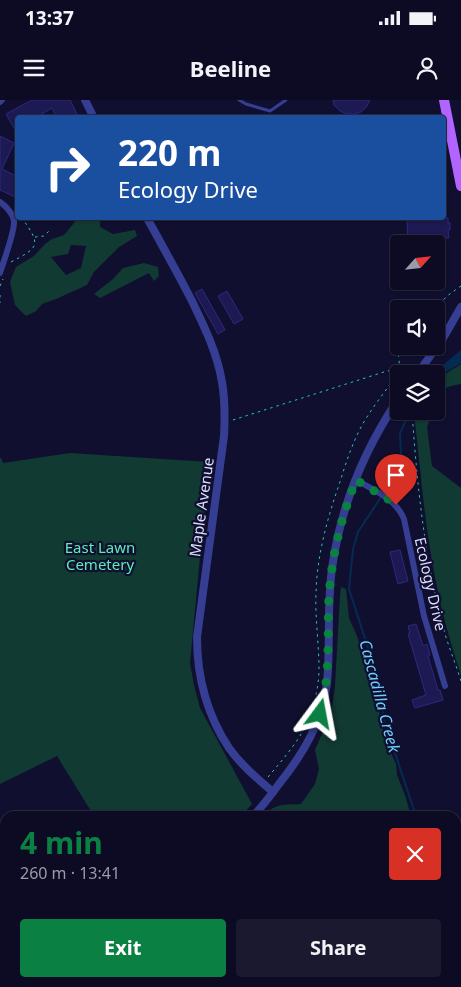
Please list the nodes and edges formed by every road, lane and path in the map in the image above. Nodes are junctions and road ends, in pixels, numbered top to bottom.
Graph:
1 (85, 100) edge
2 (239, 100) edge
3 (286, 100) edge
4 (444, 100) edge
5 (92, 115) edge
6 (461, 186) edge
7 (0, 202) edge
8 (23, 220) edge
9 (149, 220) edge
10 (51, 229) dead end
11 (35, 237) junction
12 (9, 264) dead end
13 (2, 276) edge
14 (0, 286) edge
15 (461, 286) edge
16 (0, 295) edge
17 (443, 300) edge
18 (0, 303) edge
19 (461, 307) edge
20 (423, 365) edge
21 (390, 371) edge
22 (390, 411) edge
23 (413, 420) edge
24 (231, 421) dead end
25 (356, 480) junction
26 (461, 681) edge
27 (445, 686) dead end
28 (273, 792) junction
29 (256, 811) edge

1 - 5 street
2 - 3 lane
4 - 6 main road
7 - 13 street
8 - 11 path
9 - 28 street, Maple Avenue
10 - 11 path
11 - 12 path
13 - 14 path
15 - 17 path
16 - 18 path
19 - 20 street
21 - 24 path
22 - 25 street
23 - 26 path
25 - 27 street, Ecology Drive
25 - 28 street
28 - 29 street

